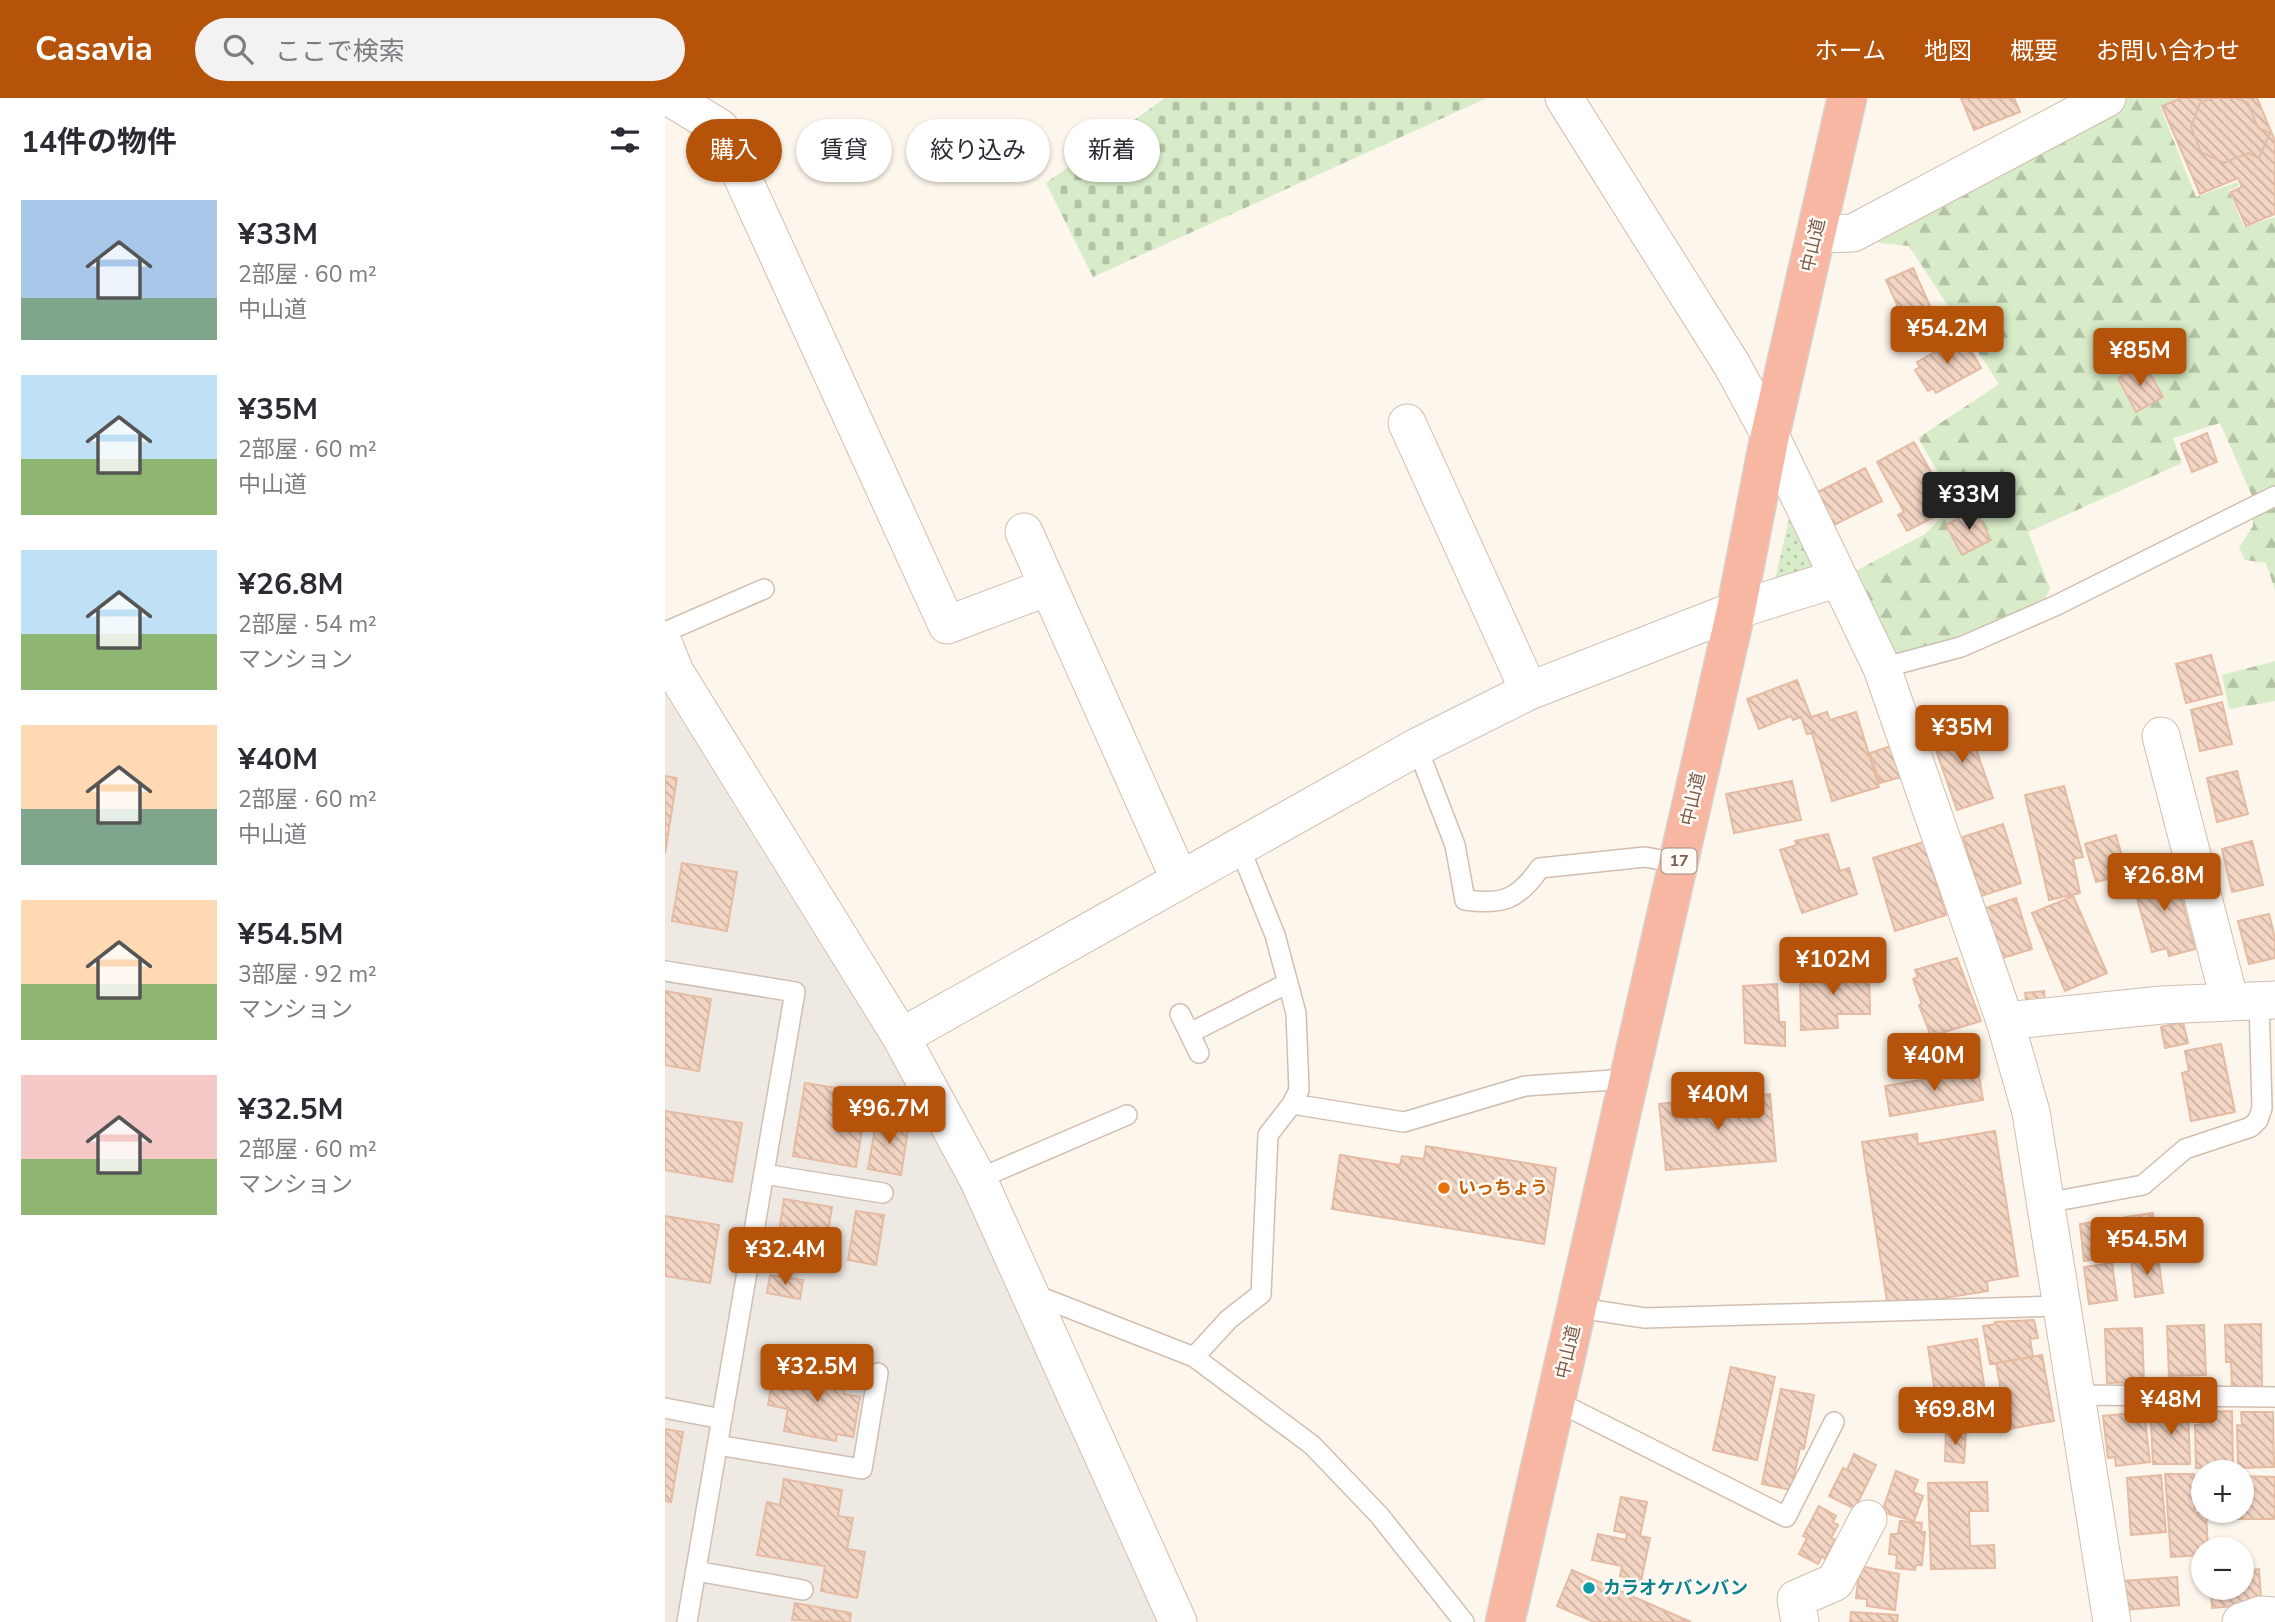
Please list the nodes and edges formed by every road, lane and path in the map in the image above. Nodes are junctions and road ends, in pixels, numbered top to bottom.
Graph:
1 (671, 98) edge
2 (1564, 98) edge
3 (1847, 98) edge
4 (2107, 98) edge
5 (1816, 234) junction
6 (1407, 423) dead end
7 (1770, 435) junction
8 (2275, 496) edge
9 (1024, 532) dead end
10 (1839, 578) junction
11 (1048, 587) junction
12 (764, 589) dead end
13 (1736, 610) junction
14 (665, 632) edge
15 (665, 647) edge
16 (1882, 668) junction
17 (1529, 691) junction
18 (2161, 736) dead end
19 (1417, 747) junction
20 (1239, 846) junction
21 (1678, 863) junction
22 (1179, 878) junction
23 (665, 971) edge
24 (1288, 984) junction
25 (2255, 1001) edge
26 (1180, 1014) dead end
27 (2005, 1021) junction
28 (1190, 1033) junction
29 (901, 1037) junction
30 (1199, 1053) dead end
31 (1628, 1079) junction
32 (1292, 1104) junction
33 (1127, 1115) dead end
34 (764, 1174) junction
35 (978, 1179) junction
36 (883, 1193) dead end
37 (2046, 1203) junction
38 (1033, 1294) junction
39 (2062, 1306) junction
40 (1579, 1308) junction
41 (1194, 1357) junction
42 (878, 1373) dead end
43 (2077, 1395) junction
44 (2275, 1397) edge
45 (1556, 1401) junction
46 (665, 1408) edge
47 (722, 1419) junction
48 (1834, 1422) dead end
49 (717, 1445) junction
50 (1868, 1519) dead end
51 (696, 1571) junction
52 (803, 1590) dead end
53 (2275, 1616) edge
54 (687, 1622) edge
55 (1178, 1622) edge
56 (1464, 1622) edge
57 (1505, 1622) edge
58 (1800, 1622) edge
59 (2112, 1622) edge
60 (2241, 1622) edge

1 - 11 street
2 - 7 street
3 - 5 highway, 中山道 / 17
4 - 5 street
5 - 7 highway, 中山道 / 17
6 - 17 street
7 - 10 street
7 - 13 highway, 中山道 / 17
8 - 16 lane
9 - 11 street
10 - 13 street
10 - 16 street
11 - 22 street
12 - 14 lane
13 - 17 street
13 - 21 highway, 中山道 / 17
15 - 29 street
16 - 27 street
17 - 19 street
18 - 25 street
19 - 20 street
19 - 21 lane
20 - 22 street
20 - 24 lane
21 - 31 highway, 中山道 / 17
22 - 29 street
23 - 34 lane
24 - 28 lane
24 - 32 lane
25 - 27 street
25 - 37 lane
26 - 28 lane
27 - 37 street
28 - 30 lane
29 - 35 street
31 - 32 lane
31 - 40 highway, 中山道 / 17
32 - 41 lane
33 - 35 lane
34 - 36 lane
34 - 47 lane
35 - 38 street
37 - 39 street
38 - 41 lane
38 - 55 street
39 - 40 lane
39 - 43 street
40 - 45 highway, 中山道 / 17
41 - 56 lane
42 - 49 lane
43 - 44 lane
43 - 59 street
45 - 48 lane
45 - 57 highway, 中山道 / 17
46 - 47 lane
47 - 49 lane
49 - 51 lane
50 - 58 street
51 - 52 lane
51 - 54 lane
53 - 60 street

